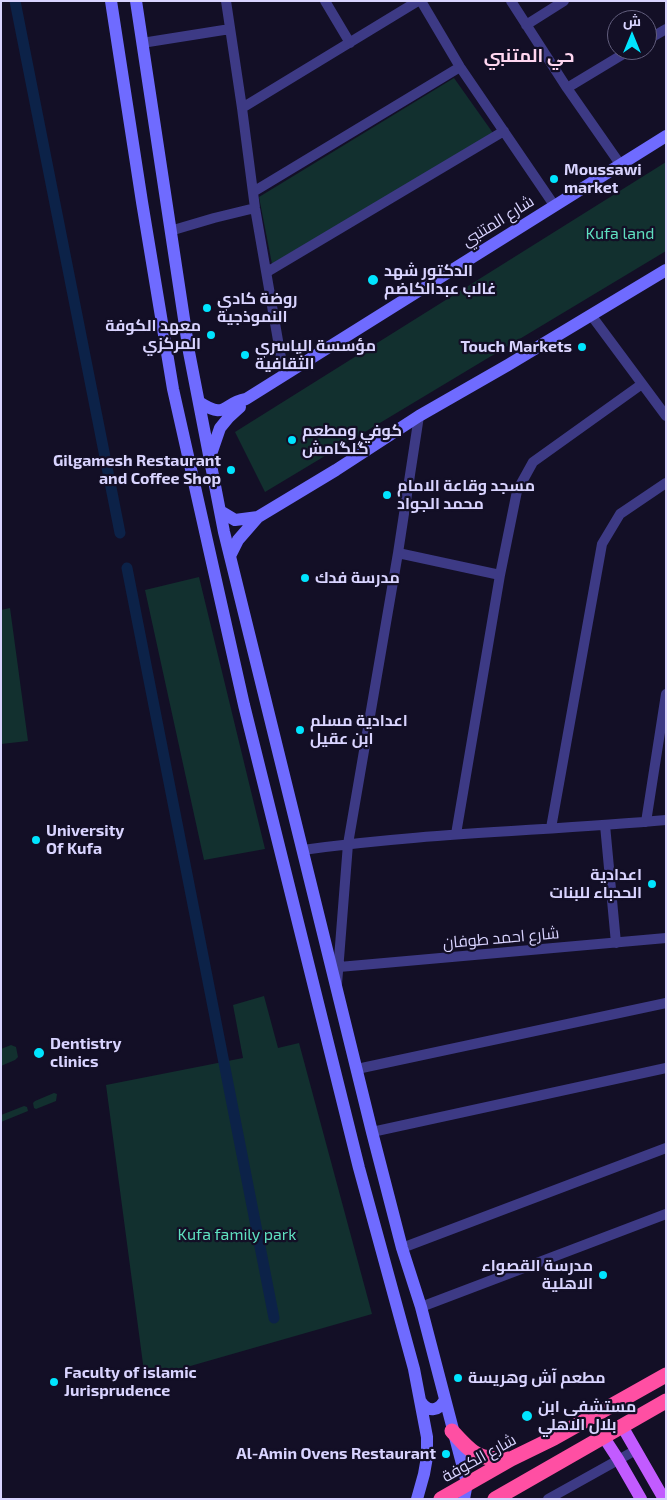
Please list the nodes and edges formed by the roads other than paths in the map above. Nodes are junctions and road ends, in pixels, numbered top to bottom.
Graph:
1 (111, 1) edge
2 (136, 1) edge
3 (226, 1) edge
4 (326, 1) edge
5 (420, 1) edge
6 (511, 1) edge
7 (564, 1) edge
8 (526, 25) junction
9 (230, 29) junction
10 (142, 43) junction
11 (350, 43) junction
12 (613, 60) edge
13 (460, 67) junction
14 (566, 88) junction
15 (242, 108) junction
16 (504, 131) junction
17 (666, 136) edge
18 (620, 164) junction
19 (254, 192) junction
20 (554, 204) junction
21 (255, 208) junction
22 (170, 231) junction
23 (666, 270) edge
24 (267, 272) junction
25 (591, 315) junction
26 (284, 374) junction
27 (642, 384) junction
28 (246, 398) junction
29 (199, 402) junction
30 (419, 416) junction
31 (666, 416) edge
32 (210, 458) junction
33 (666, 483) edge
34 (220, 511) junction
35 (258, 517) junction
36 (398, 553) junction
37 (230, 556) junction
38 (500, 576) junction
39 (666, 694) edge
40 (666, 820) edge
41 (646, 822) junction
42 (604, 825) junction
43 (551, 828) junction
44 (456, 834) junction
45 (348, 844) junction
46 (303, 850) junction
47 (312, 890) junction
48 (293, 897) junction
49 (666, 938) edge
50 (616, 943) junction
51 (339, 967) junction
52 (337, 987) junction
53 (666, 1003) edge
54 (666, 1068) edge
55 (357, 1069) junction
56 (372, 1132) junction
57 (666, 1148) edge
58 (666, 1214) edge
59 (402, 1248) junction
60 (421, 1307) junction
61 (666, 1375) edge
62 (445, 1399) junction
63 (666, 1401) edge
64 (421, 1402) junction
65 (622, 1426) junction
66 (452, 1431) junction
67 (603, 1436) junction
68 (554, 1438) junction
69 (636, 1450) junction
70 (572, 1456) junction
71 (511, 1459) junction
72 (618, 1459) junction
73 (467, 1483) junction
74 (417, 1499) edge
75 (441, 1499) edge
76 (464, 1499) edge
77 (495, 1499) edge
78 (548, 1499) edge
79 (641, 1499) edge
80 (664, 1499) edge

1 - 48 main road
2 - 10 main road
3 - 9 street
4 - 11 street
5 - 11 street
5 - 13 street
6 - 8 street
7 - 8 street
8 - 14 street
9 - 10 street
9 - 15 street
10 - 22 main road
11 - 15 street
12 - 14 street
13 - 16 street
13 - 19 street
14 - 18 street
15 - 19 street
16 - 20 street
16 - 24 street
17 - 18 main road, شارع المتنبي
18 - 20 main road, شارع المتنبي
19 - 21 street
20 - 26 main road, شارع المتنبي
21 - 22 street
21 - 24 street
22 - 29 main road
23 - 25 main road
24 - 26 street
25 - 27 street
25 - 30 main road
26 - 28 main road, شارع المتنبي
27 - 31 street
27 - 38 street
28 - 29 main road, شارع المتنبي
28 - 32 main road, شارع المتنبي
29 - 32 main road
30 - 35 main road
30 - 36 street
32 - 34 main road
33 - 43 street
34 - 35 main road
34 - 37 main road
35 - 37 main road
36 - 38 street
36 - 45 street
37 - 46 main road
38 - 44 street
39 - 41 street
40 - 41 street
41 - 42 street
42 - 43 street
42 - 50 street
43 - 44 street
44 - 45 street
45 - 46 street
45 - 51 street
46 - 47 main road
47 - 48 main road
47 - 52 main road
48 - 64 main road
49 - 50 street, شارع احمد طوفان
50 - 51 street, شارع احمد طوفان
51 - 52 street
52 - 55 main road
53 - 55 street
54 - 56 street
55 - 56 main road
56 - 59 main road
57 - 59 street
58 - 60 street
59 - 60 main road
60 - 62 main road
61 - 68 highway, شارع الكوفة
62 - 64 main road
62 - 66 main road
63 - 65 highway
64 - 74 main road
65 - 67 highway
65 - 69 main road
66 - 71 highway
66 - 73 main road
67 - 70 highway
67 - 72 main road
68 - 70 highway
68 - 71 highway, شارع الكوفة
69 - 72 street
69 - 80 main road
70 - 77 highway
71 - 73 highway, شارع الكوفة
72 - 78 street
72 - 79 main road
73 - 75 highway, شارع الكوفة
73 - 76 main road

